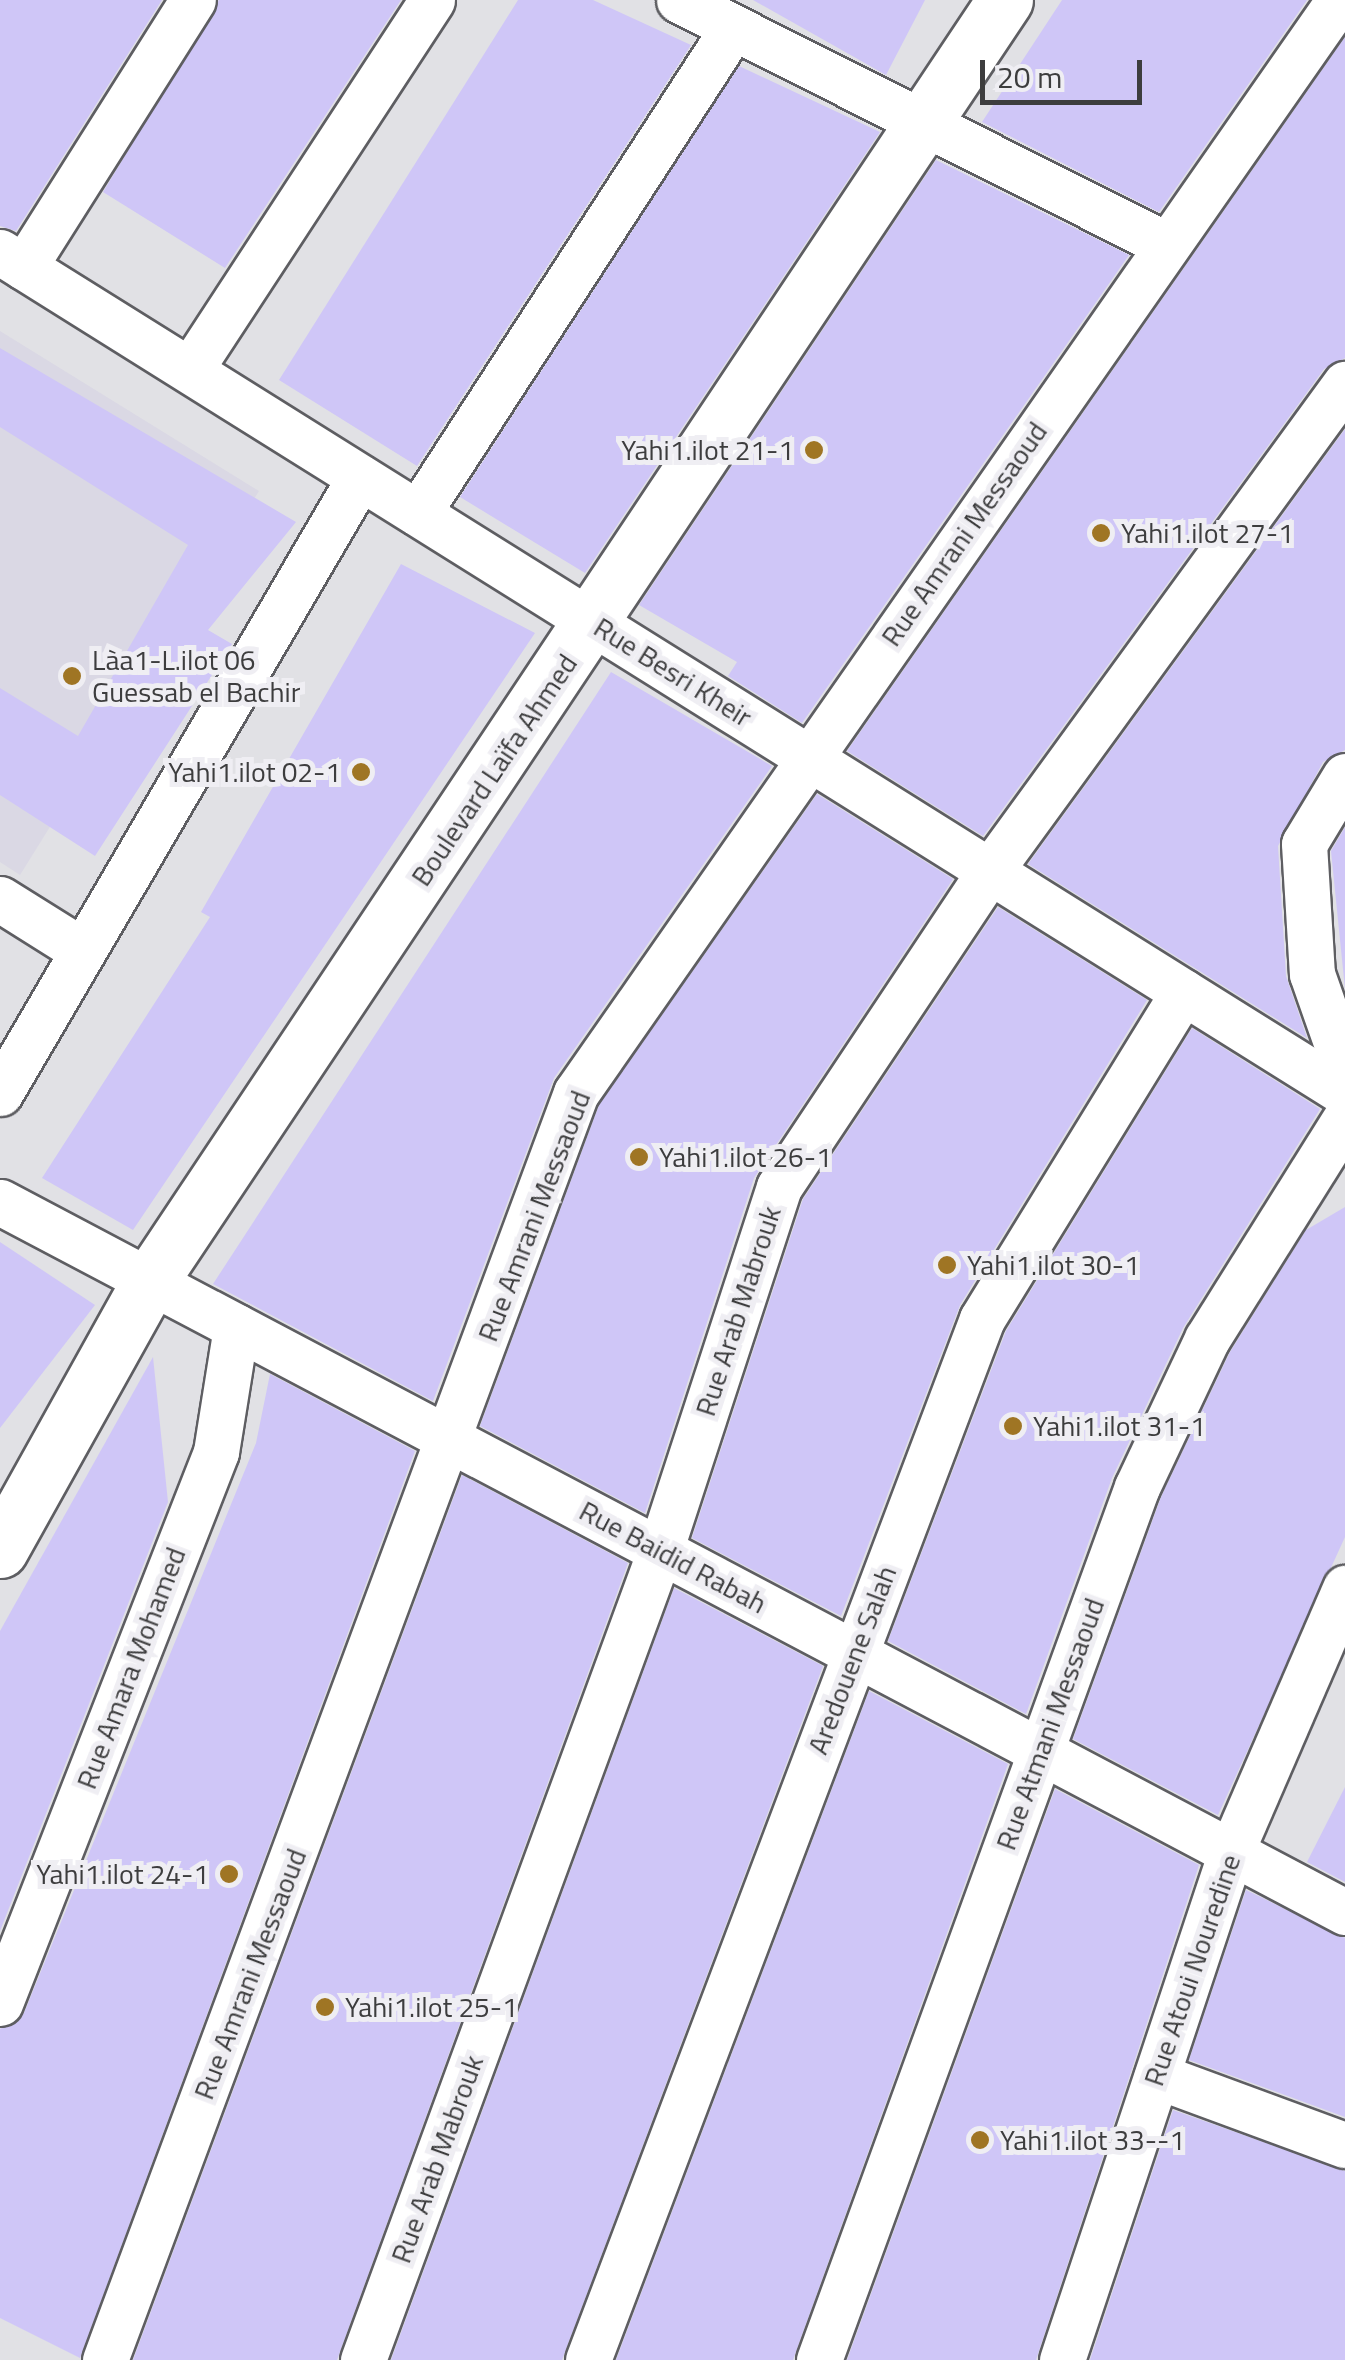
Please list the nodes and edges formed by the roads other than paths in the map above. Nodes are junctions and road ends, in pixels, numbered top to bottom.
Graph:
1 (192, 0) edge
2 (432, 0) edge
3 (678, 0) edge
4 (1005, 0) edge
5 (1339, 0) edge
6 (734, 28) junction
7 (922, 124) junction
8 (1167, 246) junction
9 (12, 259) edge
10 (190, 370) junction
11 (1345, 384) edge
12 (360, 477) junction
13 (418, 513) junction
14 (592, 622) junction
15 (808, 757) junction
16 (1345, 776) edge
17 (990, 872) junction
18 (0, 899) edge
19 (78, 948) junction
20 (1183, 992) junction
21 (1345, 1068) edge
22 (0, 1092) edge
23 (1345, 1093) edge
24 (1345, 1119) edge
25 (0, 1202) edge
26 (150, 1281) junction
27 (236, 1327) junction
28 (451, 1440) junction
29 (0, 1550) edge
30 (660, 1550) junction
31 (1345, 1588) edge
32 (855, 1653) junction
33 (1039, 1750) junction
34 (1231, 1852) junction
35 (1345, 1912) edge
36 (0, 2003) edge
37 (1157, 2076) junction
38 (1345, 2146) edge
39 (105, 2360) edge
40 (363, 2360) edge
41 (588, 2360) edge
42 (819, 2360) edge
43 (1062, 2360) edge

1 - 9 street
2 - 10 street
3 - 6 street
4 - 7 street, Boulevard Laïfa Ahmed
5 - 8 street, Rue Amrani Messaoud
6 - 7 street
6 - 13 street
7 - 8 street
7 - 14 street, Boulevard Laïfa Ahmed
8 - 15 street, Rue Amrani Messaoud
9 - 10 street, Rue Besri Kheir
10 - 12 street, Rue Besri Kheir
11 - 17 street, Rue Arab Mabrouk
12 - 13 street, Rue Besri Kheir
12 - 19 street
13 - 14 street, Rue Besri Kheir
14 - 15 street, Rue Besri Kheir
14 - 26 street, Boulevard Laïfa Ahmed
15 - 17 street, Rue Besri Kheir
15 - 28 street, Rue Amrani Messaoud
16 - 21 street
17 - 20 street, Rue Besri Kheir
17 - 30 street, Rue Arab Mabrouk
18 - 19 street
19 - 22 street
20 - 23 street, Rue Besri Kheir
20 - 32 street, Aredouene Salah
24 - 33 street, Rue Atmani Messaoud
25 - 26 street, Rue Baidid Rabah
26 - 27 street, Rue Baidid Rabah
26 - 29 street, Boulevard Laïfa Ahmed
27 - 28 street, Rue Baidid Rabah
27 - 36 street, Rue Amara Mohamed
28 - 30 street, Rue Baidid Rabah
28 - 39 street, Rue Amrani Messaoud
30 - 32 street, Rue Baidid Rabah
30 - 40 street, Rue Arab Mabrouk
31 - 34 street, Rue Atoui Nouredine
32 - 33 street, Rue Baidid Rabah
32 - 41 street, Aredouene Salah
33 - 34 street, Rue Baidid Rabah
33 - 42 street, Rue Atmani Messaoud
34 - 35 street, Rue Baidid Rabah
34 - 37 street, Rue Atoui Nouredine
37 - 38 street
37 - 43 street, Rue Atoui Nouredine

